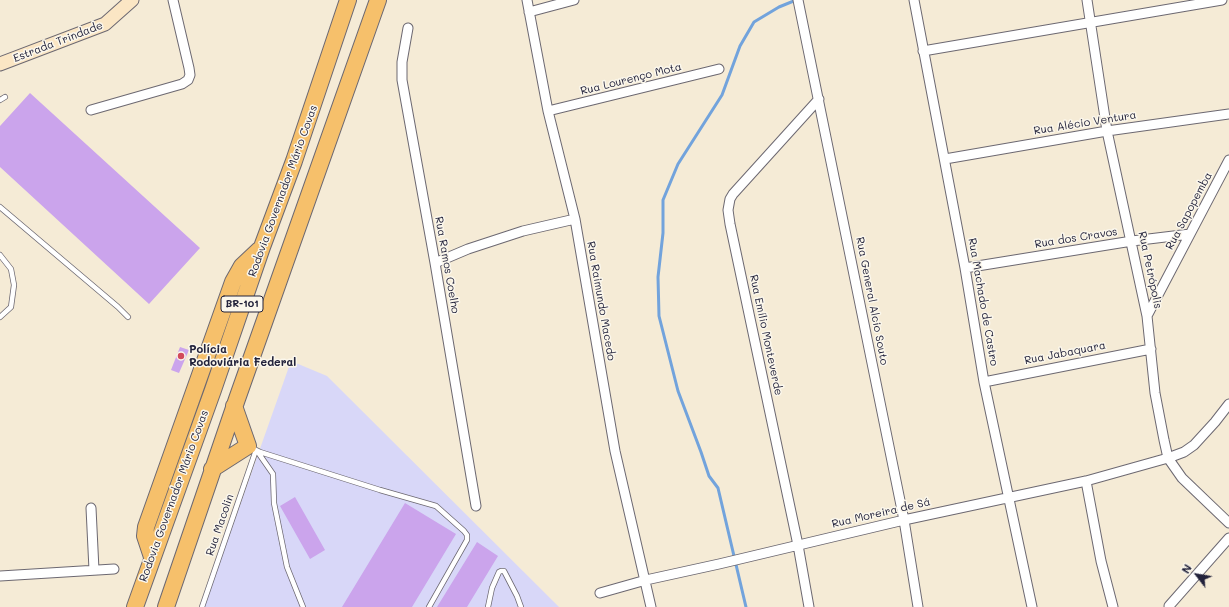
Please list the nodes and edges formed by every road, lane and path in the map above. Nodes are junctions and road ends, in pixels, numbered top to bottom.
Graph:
1 (132, 0) edge
2 (174, 0) edge
3 (348, 0) edge
4 (378, 0) edge
5 (527, 0) edge
6 (574, 0) edge
7 (914, 0) edge
8 (1087, 0) edge
9 (1222, 0) edge
10 (799, 3) edge
11 (529, 12) junction
12 (1091, 23) junction
13 (408, 28) dead end
14 (923, 51) junction
15 (0, 64) edge
16 (719, 69) dead end
17 (4, 97) dead end
18 (819, 99) junction
19 (0, 100) edge
20 (91, 110) dead end
21 (548, 111) junction
22 (1229, 114) edge
23 (1107, 131) junction
24 (945, 159) junction
25 (1229, 160) edge
26 (0, 207) edge
27 (575, 219) junction
28 (1190, 234) junction
29 (1132, 241) junction
30 (0, 255) edge
31 (435, 263) junction
32 (965, 268) junction
33 (1147, 316) junction
34 (0, 317) edge
35 (128, 317) dead end
36 (1151, 349) junction
37 (984, 382) junction
38 (1229, 404) edge
39 (234, 406) junction
40 (252, 448) junction
41 (1168, 458) junction
42 (212, 469) junction
43 (1086, 481) junction
44 (1010, 497) junction
45 (476, 506) dead end
46 (91, 508) dead end
47 (904, 520) junction
48 (1229, 523) edge
49 (1229, 538) edge
50 (798, 545) junction
51 (114, 569) dead end
52 (94, 570) junction
53 (0, 576) edge
54 (646, 580) junction
55 (600, 593) dead end
56 (1169, 606) dead end
57 (135, 607) edge
58 (166, 607) edge
59 (202, 607) edge
60 (303, 607) edge
61 (429, 607) edge
62 (488, 607) edge
63 (520, 607) edge
64 (651, 607) edge
65 (809, 607) edge
66 (918, 607) edge
67 (1032, 607) edge
68 (1113, 607) edge

1 - 15 street, Estrada Trindade
2 - 20 street
3 - 57 highway, Rodovia Governador Mário Covas / BR-101
4 - 39 highway, BR-101
5 - 11 street, Rua Raimundo Macedo
6 - 11 street
7 - 14 street, Rua Machado de Castro
8 - 12 street, Rua Petrópolis
9 - 12 street
10 - 18 street, Rua General Alcio Souto
11 - 21 street, Rua Raimundo Macedo
12 - 14 street
12 - 23 street, Rua Petrópolis
13 - 31 street, Rua Ramos Coelho
14 - 24 street, Rua Machado de Castro
16 - 21 street, Rua Lourenço Mota
17 - 19 lane
18 - 47 street, Rua General Alcio Souto
18 - 50 street, Rua Emílio Monteverde
21 - 27 street, Rua Raimundo Macedo
22 - 23 street, Rua Alécio Ventura
23 - 24 street, Rua Alécio Ventura
23 - 29 street, Rua Petrópolis
24 - 32 street, Rua Machado de Castro
25 - 28 street, Rua Sapopemba
26 - 35 lane
27 - 31 street
27 - 54 street, Rua Raimundo Macedo
28 - 29 street, Rua dos Cravos
28 - 33 street, Rua Sapopemba
29 - 32 street, Rua dos Cravos
29 - 33 street, Rua Petrópolis
30 - 34 lane
31 - 45 street, Rua Ramos Coelho
32 - 37 street, Rua Machado de Castro
33 - 36 street, Rua Petrópolis
36 - 37 street, Rua Jabaquara
36 - 41 street, Rua Petrópolis
37 - 44 street, Rua Machado de Castro
38 - 41 street, Rua Moreira de Sá
39 - 40 highway
39 - 42 highway, BR-101
40 - 42 highway
40 - 59 lane, Rua Macolin
40 - 60 lane
40 - 61 lane
41 - 43 street, Rua Moreira de Sá
41 - 48 street, Rua Petrópolis
42 - 58 highway, BR-101
43 - 44 street, Rua Moreira de Sá
43 - 68 street
44 - 47 street, Rua Moreira de Sá
44 - 67 street, Rua Machado de Castro
46 - 52 street
47 - 50 street, Rua Moreira de Sá
47 - 66 street, Rua General Alcio Souto
49 - 56 street
50 - 54 street, Rua Moreira de Sá
50 - 65 street, Rua Emílio Monteverde
51 - 52 street
52 - 53 street
54 - 55 street, Rua Moreira de Sá
54 - 64 street, Rua Raimundo Macedo
62 - 63 lane

